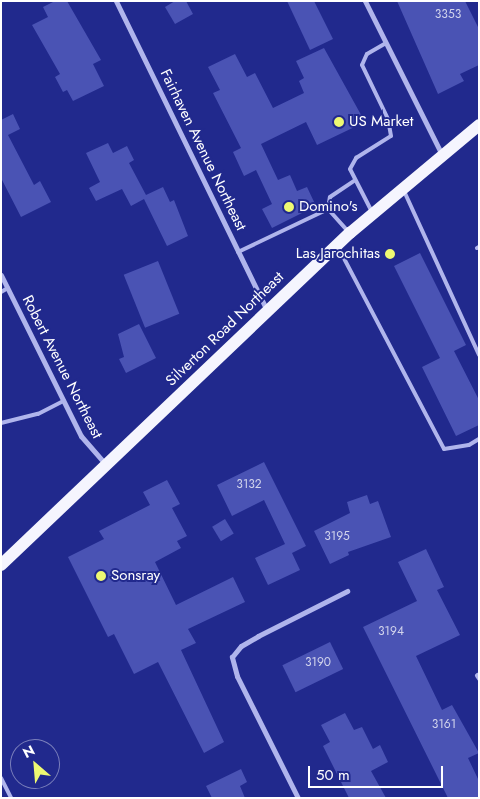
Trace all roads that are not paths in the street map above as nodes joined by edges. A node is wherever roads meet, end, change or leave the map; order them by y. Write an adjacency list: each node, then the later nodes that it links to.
1 (116, 1): 12 (street, Fairhaven Avenue Northeast)
2 (365, 1): 3 (street)
3 (386, 43): 5 (street); 6 (lane)
4 (479, 125): 5 (main road, Silverton Road Northeast)
5 (442, 156): 7 (main road, Silverton Road Northeast)
6 (354, 181): 8 (lane); 9 (lane)
7 (403, 188): 9 (main road, Silverton Road Northeast); 17 (lane)
8 (328, 209): 10 (lane); 12 (lane)
9 (373, 214): 10 (main road, Silverton Road Northeast)
10 (350, 233): 11 (main road, Silverton Road Northeast)
11 (337, 245): 16 (main road, Silverton Road Northeast); 20 (lane)
12 (238, 252): 16 (street, Fairhaven Avenue Northeast)
13 (1, 276): 14 (street, Robert Avenue Northeast)
14 (8, 288): 15 (lane); 18 (street, Robert Avenue Northeast)
15 (1, 292)
16 (267, 311): 21 (main road, Silverton Road Northeast)
17 (479, 355)
18 (64, 401): 19 (lane); 21 (street, Robert Avenue Northeast)
19 (1, 423)
20 (479, 439)
21 (106, 466): 22 (main road, Silverton Road Northeast)
22 (1, 565)
23 (348, 591): 26 (street)
24 (1, 778): 25 (lane)
25 (11, 798)
26 (298, 798)

